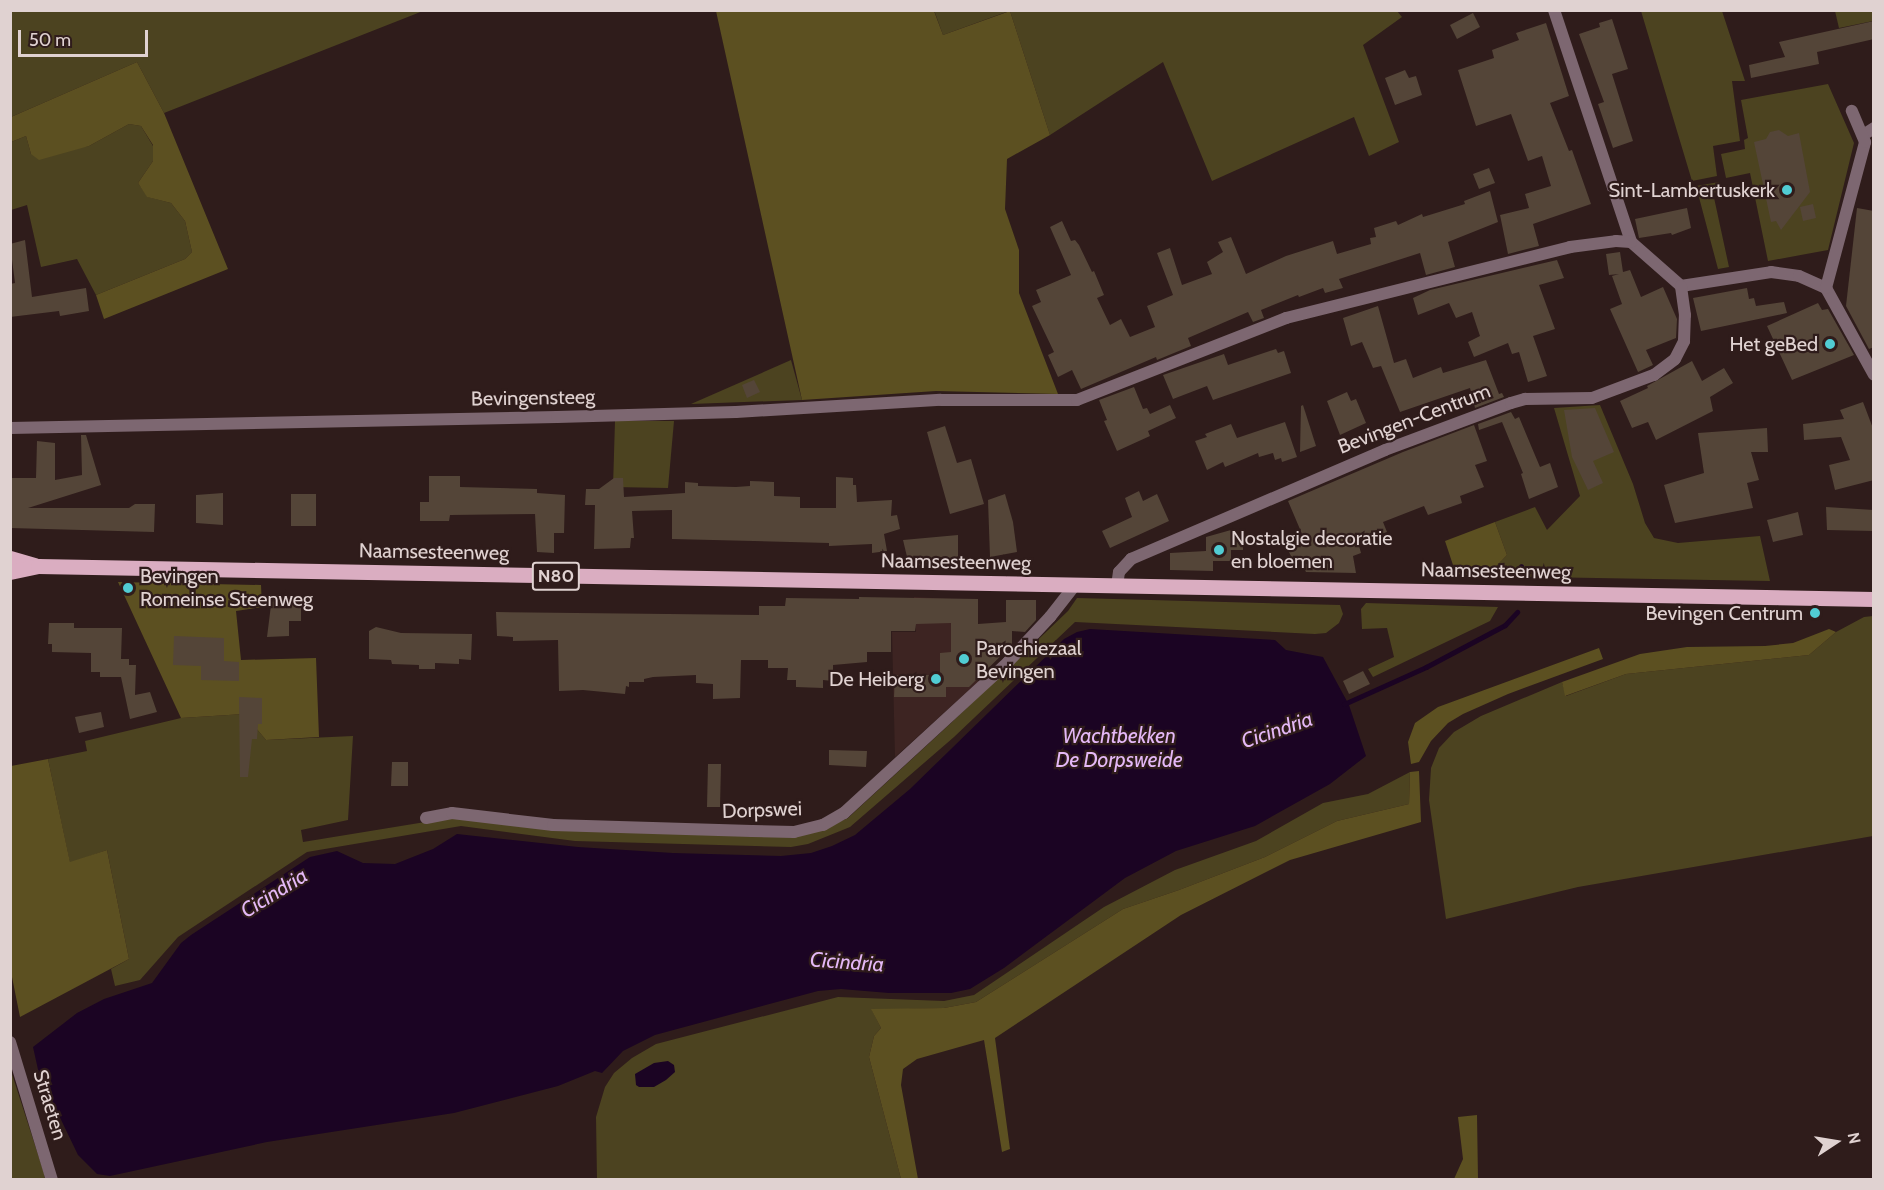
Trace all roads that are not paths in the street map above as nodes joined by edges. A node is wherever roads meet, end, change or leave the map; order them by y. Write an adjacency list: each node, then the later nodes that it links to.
1 (1554, 10): 4 (street)
2 (1852, 111): 3 (street)
3 (1868, 131): 6 (street)
4 (1631, 242): 5 (street); 8 (street, Bevingensteeg)
5 (1681, 286): 6 (street); 13 (street, Bevingen-Centrum)
6 (1826, 288): 7 (street)
7 (1874, 375)
8 (10, 428)
9 (10, 558): 10 (main road, Naamsesteenweg / N80)
10 (38, 566): 11 (main road, Naamsesteenweg / N80); 12 (main road, Naamsesteenweg / N80)
11 (10, 572)
12 (1075, 585): 13 (main road, Naamsesteenweg / N80); 15 (street, Dorpswei)
13 (1117, 586): 14 (main road, Naamsesteenweg / N80)
14 (1874, 599)
15 (426, 818)
16 (10, 1042): 17 (street, Straeten)
17 (52, 1179)

